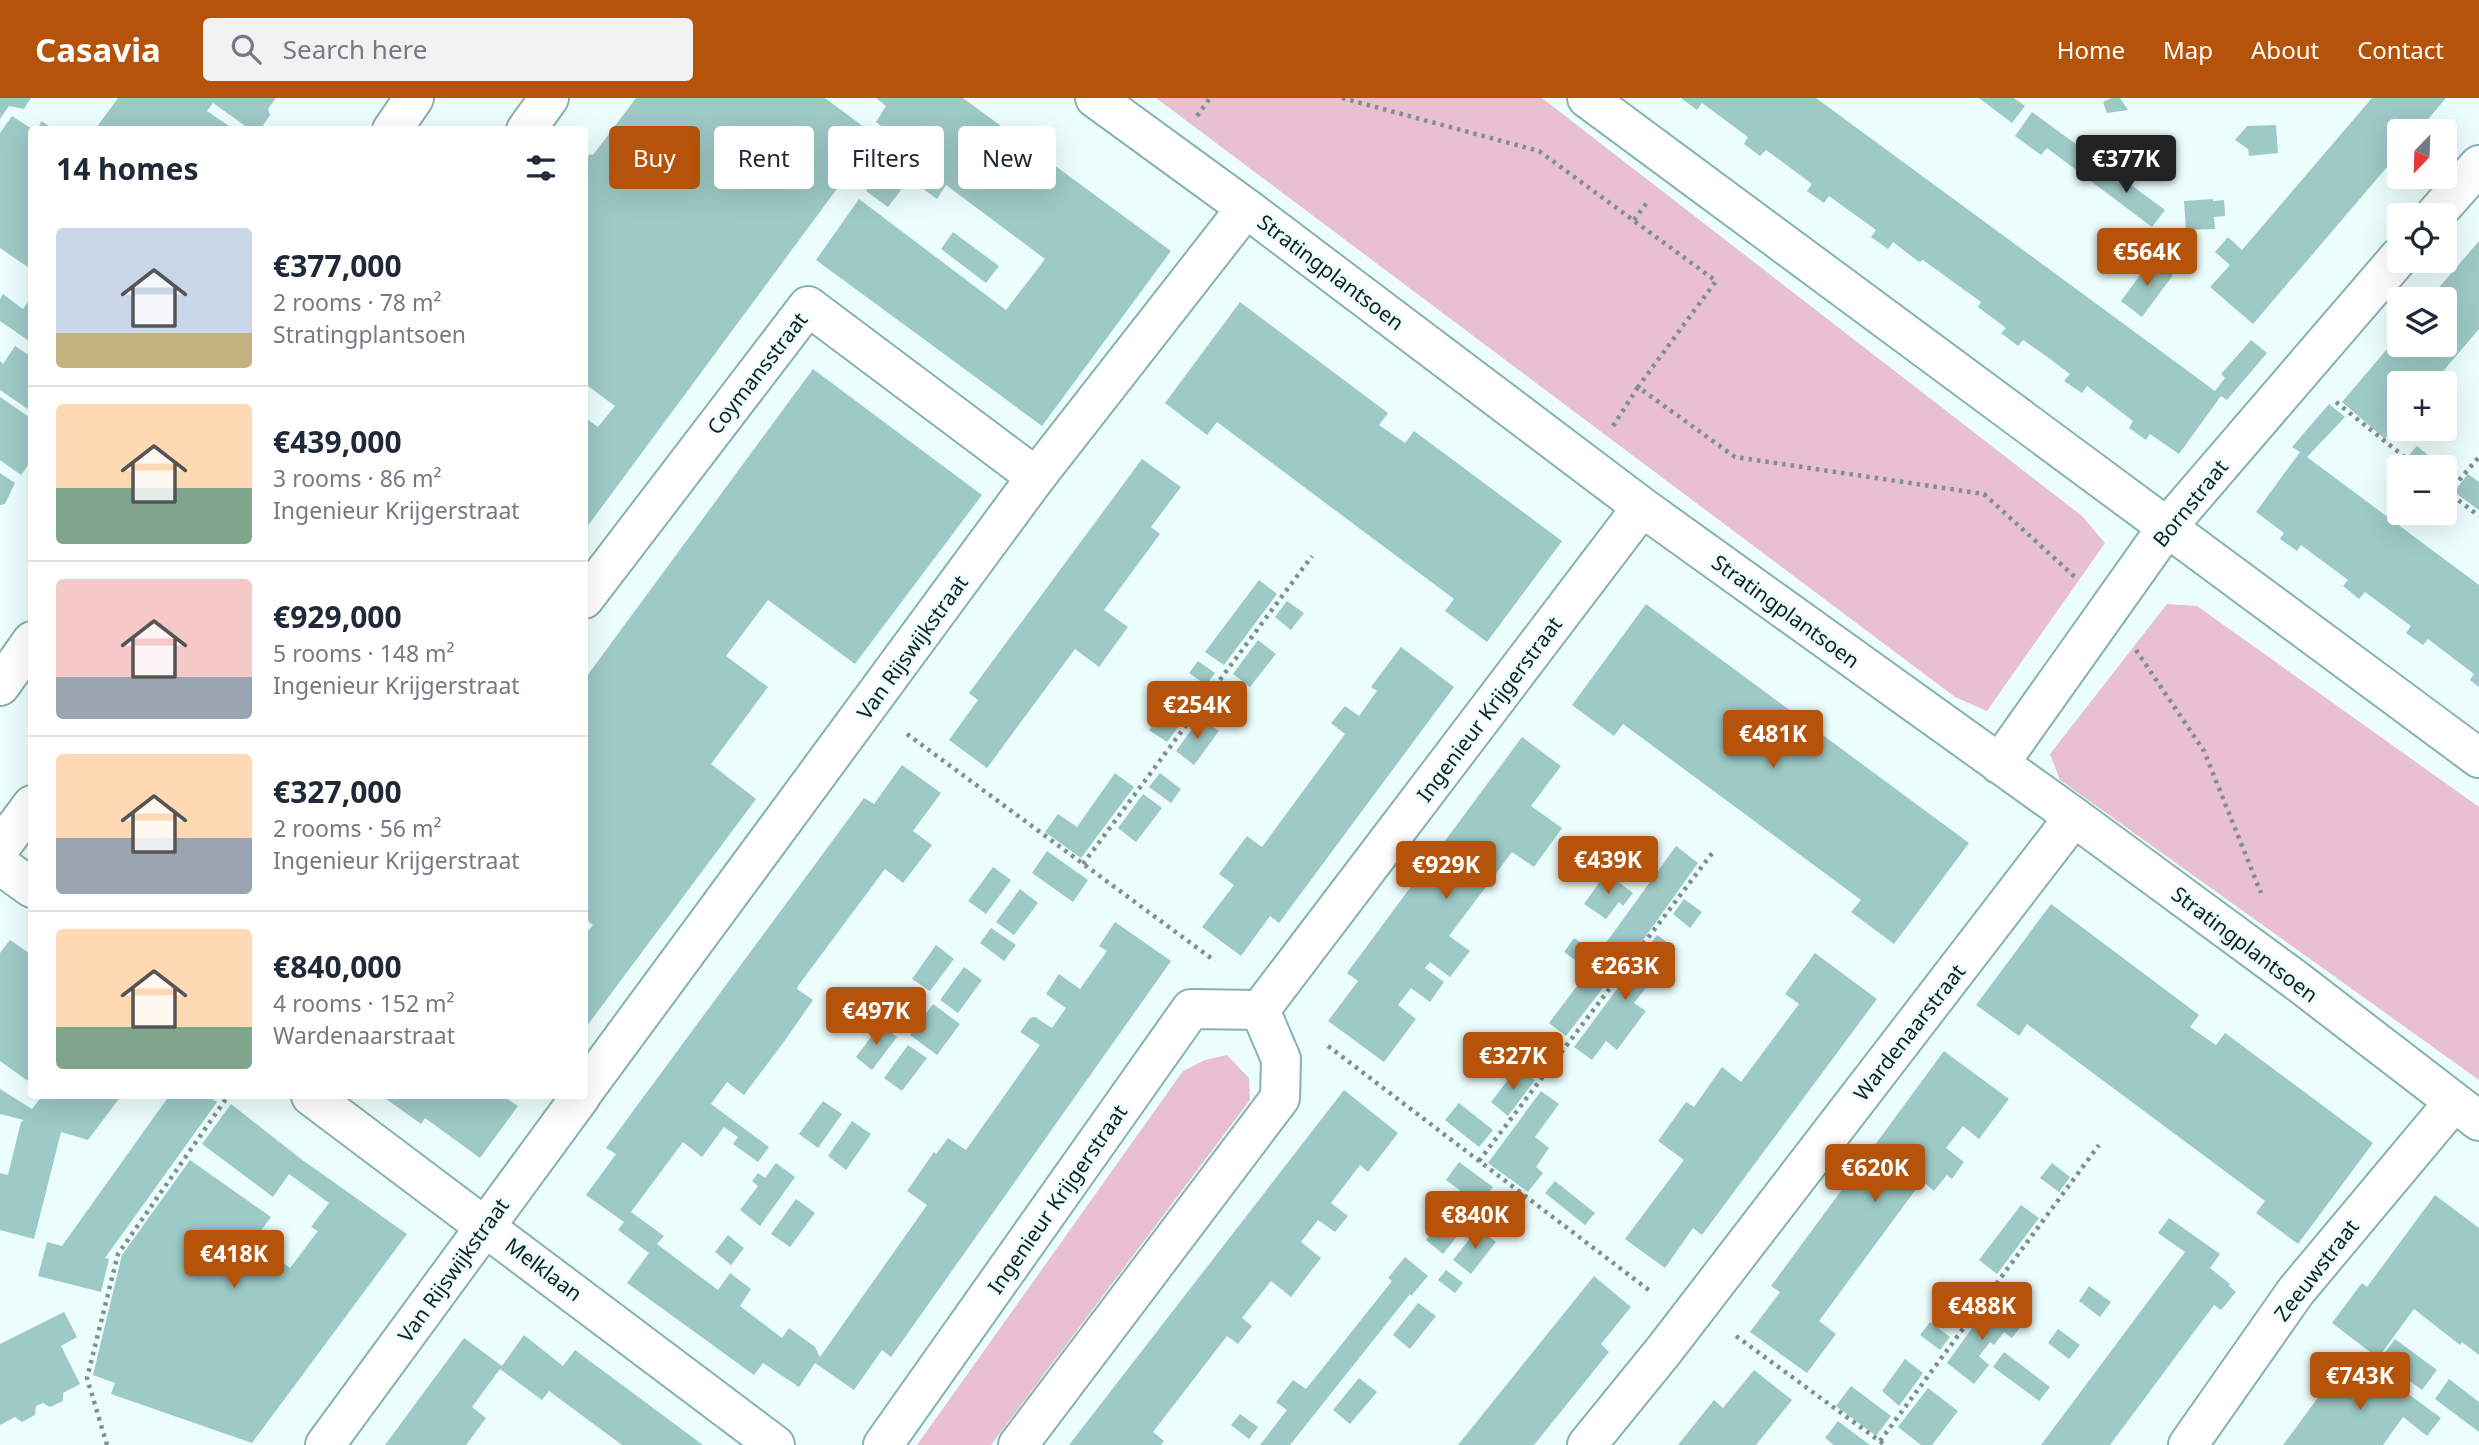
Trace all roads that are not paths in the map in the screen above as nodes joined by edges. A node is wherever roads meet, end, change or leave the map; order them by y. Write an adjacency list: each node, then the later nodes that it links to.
1 (414, 98): 5 (street)
2 (549, 98): 6 (street)
3 (1095, 98): 9 (street, Stratingplantsoen)
4 (1587, 98): 13 (street)
5 (395, 126)
6 (529, 126)
7 (2479, 164): 8 (street)
8 (2445, 203)
9 (1246, 208): 11 (street, Van Rijswijkstraat); 12 (street, Stratingplantsoen)
10 (2387, 271): 13 (street, Bornstraat)
11 (1037, 477): 14 (street, Coymansstraat); 25 (street, Van Rijswijkstraat)
12 (1642, 507): 18 (street, Stratingplantsoen); 24 (street, Ingenieur Krijgerstraat)
13 (2168, 527): 17 (street); 18 (street, Bornstraat)
14 (588, 594)
15 (28, 647): 16 (street)
16 (0, 686)
17 (2479, 758)
18 (1999, 764): 20 (street, Stratingplantsoen)
19 (28, 810): 21 (street)
20 (2074, 817): 28 (street, Stratingplantsoen); 34 (street, Wardenaarstraat)
21 (0, 848)
22 (0, 865): 23 (street)
23 (28, 885)
24 (1260, 1010): 32 (street, Ingenieur Krijgerstraat); 33 (street)
25 (588, 1086)
26 (315, 1099): 29 (street, Melklaan)
27 (579, 1099): 29 (street, Van Rijswijkstraat)
28 (2466, 1112): 35 (street, Zeeuwstraat)
29 (485, 1225): 30 (street, Van Rijswijkstraat); 31 (street, Melklaan)
30 (325, 1445)
31 (775, 1445)
32 (883, 1445)
33 (1018, 1445)
34 (1587, 1445)
35 (2188, 1445)

